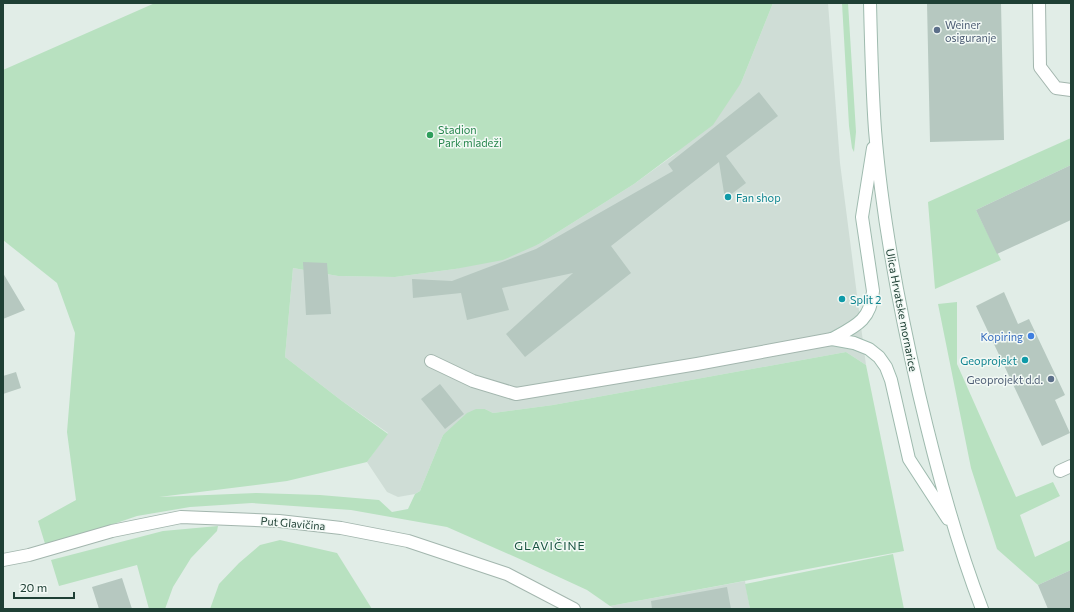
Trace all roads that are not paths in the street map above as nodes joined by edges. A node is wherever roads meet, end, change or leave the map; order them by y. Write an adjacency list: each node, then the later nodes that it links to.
1 (870, 3): 4 (street, Ulica Hrvatske mornarice)
2 (1039, 3): 3 (street)
3 (1071, 90)
4 (875, 131): 5 (street); 9 (street, Ulica Hrvatske mornarice)
5 (832, 339): 6 (street); 9 (street)
6 (431, 360)
7 (1071, 466): 8 (street)
8 (1060, 471)
9 (954, 529): 12 (street, Ulica Hrvatske mornarice)
10 (3, 560): 11 (street, Put Glavičina)
11 (574, 609)
12 (982, 609)

